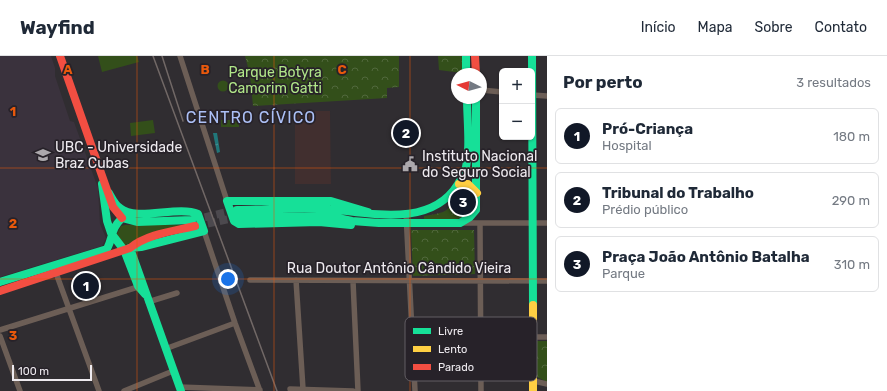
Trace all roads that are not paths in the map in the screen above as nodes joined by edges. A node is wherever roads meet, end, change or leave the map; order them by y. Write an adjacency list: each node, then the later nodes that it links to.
1 (60, 56): 16 (main road)
2 (180, 56): 20 (street)
3 (466, 56): 6 (main road)
4 (475, 56): 7 (main road)
5 (532, 56): 8 (main road)
6 (466, 68)
7 (476, 68)
8 (532, 68)
9 (487, 91): 10 (street)
10 (499, 92)
11 (535, 95): 12 (street)
12 (547, 96)
13 (467, 104): 17 (main road)
14 (476, 104): 19 (main road)
15 (532, 104): 27 (main road)
16 (100, 171): 18 (main road); 31 (main road)
17 (459, 184): 19 (main road); 21 (main road)
18 (109, 193): 23 (main road); 30 (main road)
19 (477, 193): 25 (main road)
20 (227, 201): 22 (main road); 24 (main road)
21 (406, 213): 22 (main road); 29 (street)
22 (372, 214): 24 (main road)
23 (122, 218): 31 (main road); 32 (main road)
24 (379, 223): 29 (main road)
25 (460, 223): 26 (street); 29 (main road)
26 (480, 223): 27 (street); 37 (street)
27 (533, 223): 28 (street); 38 (main road)
28 (547, 223)
29 (407, 224): 36 (street)
30 (204, 231): 32 (main road); 50 (street)
31 (111, 233): 32 (main road); 41 (main road)
32 (127, 249): 33 (main road); 42 (main road)
33 (56, 273): 43 (main road); 46 (street)
34 (250, 280): 35 (street, Rua Doutor Antônio Cândido Vieira)
35 (296, 280): 40 (street, Rua Doutor Antônio Cândido Vieira); 60 (street)
36 (410, 280): 37 (street, Rua Doutor Antônio Cândido Vieira); 40 (street, Rua Doutor Antônio Cândido Vieira); 47 (street)
37 (480, 280): 38 (street, Rua Doutor Antônio Cândido Vieira); 48 (street)
38 (533, 280): 39 (street, Rua Doutor Antônio Cândido Vieira); 49 (main road)
39 (547, 280)
40 (353, 281): 66 (street)
41 (0, 282)
42 (141, 285): 45 (main road); 46 (street)
43 (0, 291)
44 (177, 293): 45 (street)
45 (147, 298): 53 (main road)
46 (70, 309): 51 (street); 62 (street)
47 (411, 317)
48 (481, 317)
49 (533, 317)
50 (235, 323): 53 (street); 64 (street)
51 (0, 330)
52 (0, 336): 61 (street)
53 (165, 349): 54 (main road)
54 (173, 371): 58 (main road); 63 (street)
55 (414, 381): 67 (street)
56 (534, 382): 57 (street); 68 (main road)
57 (547, 384)
58 (180, 389): 64 (street)
59 (290, 389): 60 (street)
60 (303, 389): 65 (street)
61 (20, 391)
62 (99, 391)
63 (124, 391)
64 (260, 391)
65 (353, 391)
66 (358, 391)
67 (414, 391)
68 (533, 391)

